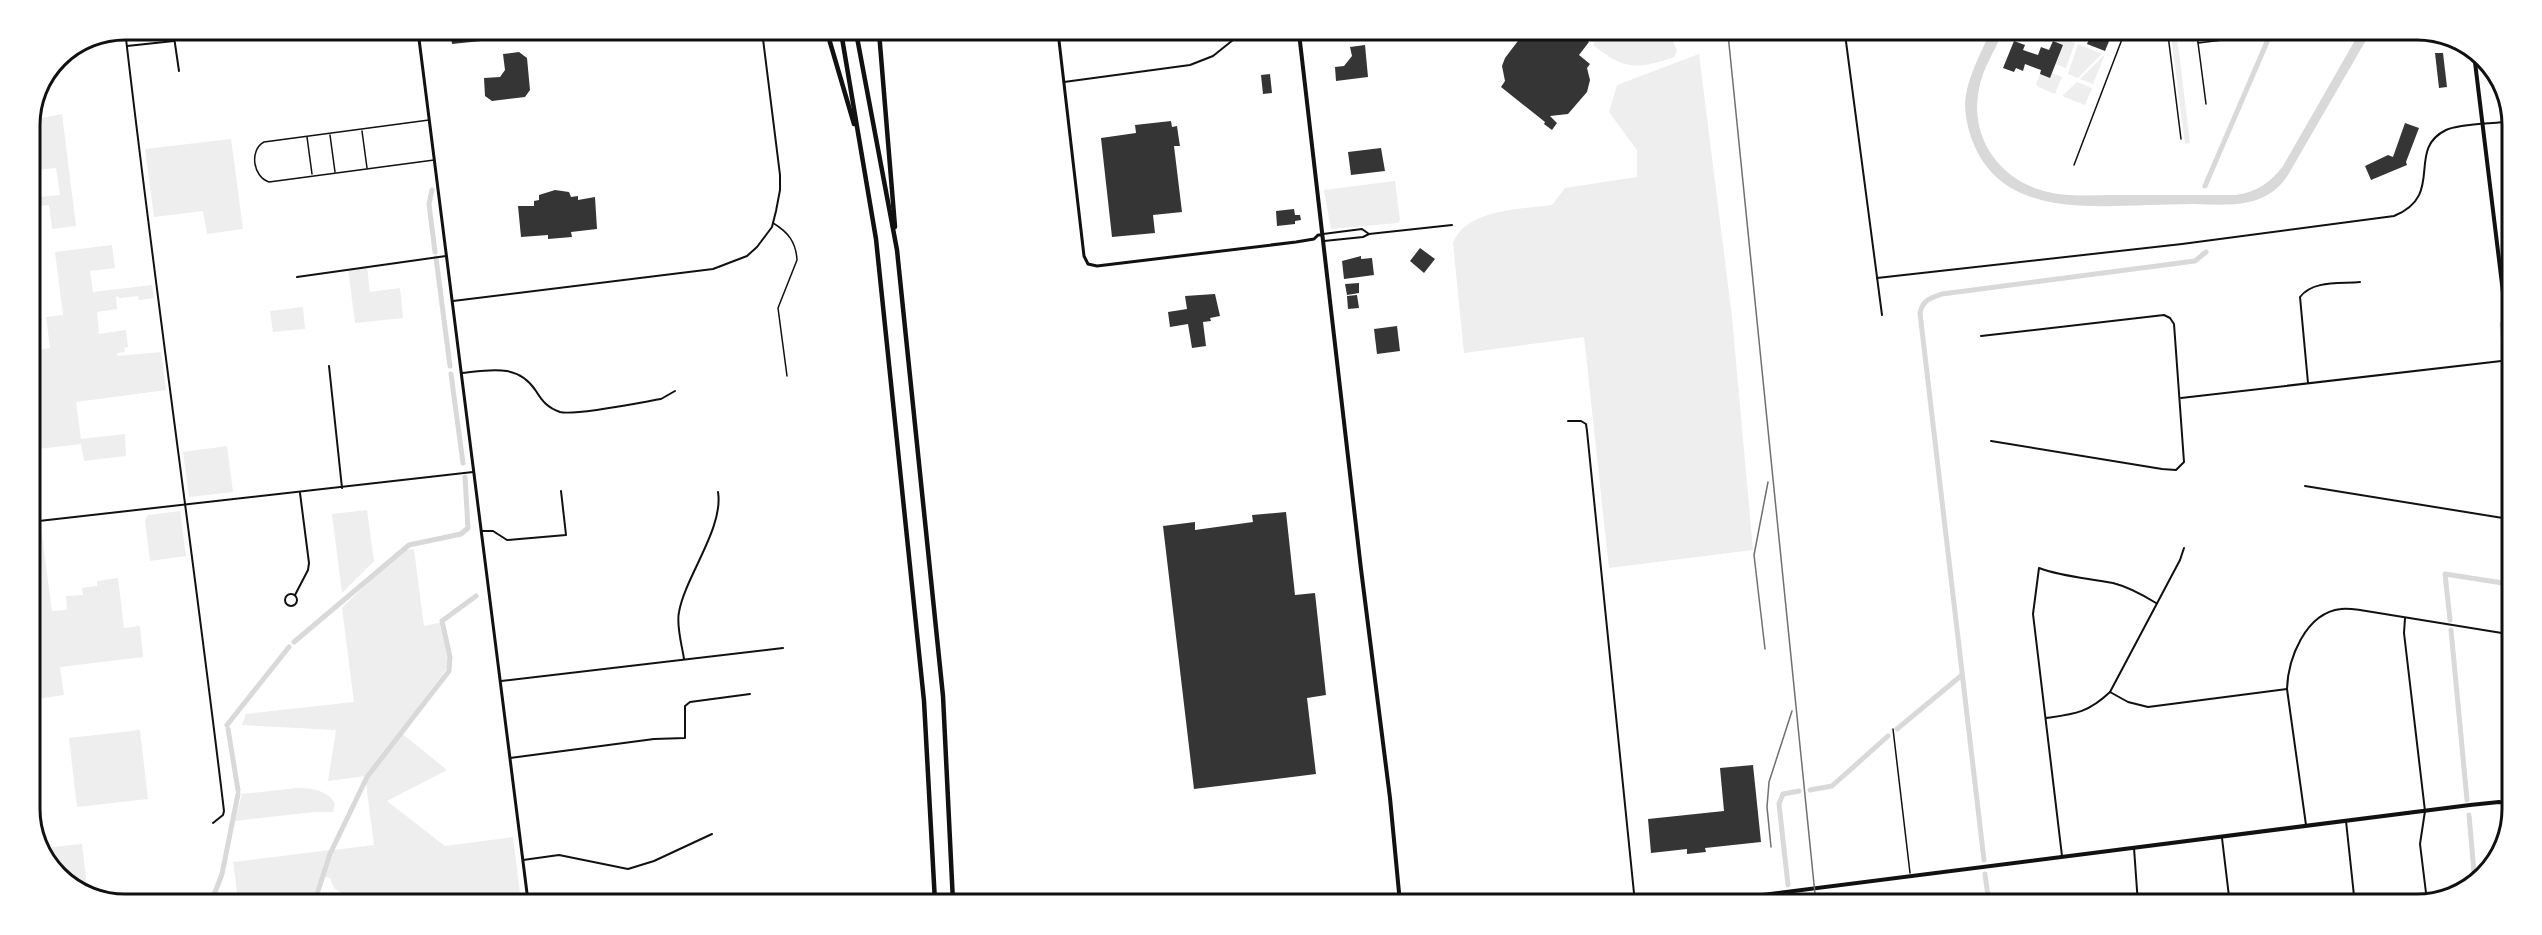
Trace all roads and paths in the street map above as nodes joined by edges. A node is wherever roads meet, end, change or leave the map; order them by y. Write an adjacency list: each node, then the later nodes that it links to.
1 (126, 40): 18 (street)
2 (419, 40): 23 (street)
3 (763, 40): 36 (street)
4 (830, 40): 30 (highway)
5 (842, 40): 30 (highway)
6 (858, 40): 42 (highway)
7 (880, 40): 42 (highway)
8 (1059, 40): 21 (street)
9 (1233, 40): 21 (street)
10 (1300, 40): 38 (main road)
11 (1846, 40): 46 (street)
12 (2122, 40): 32 (lane)
13 (2169, 40): 29 (lane)
14 (2198, 40): 17 (lane)
15 (2216, 40): 17 (lane)
16 (174, 41): 18 (street); 20 (street)
17 (2198, 43): 22 (lane)
18 (127, 46): 66 (street)
19 (2475, 65): 25 (main road)
20 (179, 71)
21 (1064, 82): 40 (street)
22 (2206, 104)
23 (430, 120): 26 (lane); 31 (street)
24 (2501, 123): 25 (street)
25 (2483, 125): 45 (main road); 46 (street)
26 (362, 130): 27 (lane); 33 (lane)
27 (330, 134): 28 (lane); 34 (lane)
28 (307, 136): 35 (lane); 35 (lane)
29 (2181, 139)
30 (860, 143): 99 (highway)
31 (435, 160): 33 (lane); 43 (street)
32 (2074, 165)
33 (367, 169): 34 (lane)
34 (335, 173): 35 (lane)
35 (312, 176)
36 (773, 223): 48 (street); 54 (lane)
37 (1452, 225): 39 (street)
38 (1322, 234): 39 (street); 40 (street); 41 (main road)
39 (1369, 234): 41 (street)
40 (1314, 239): 41 (street)
41 (1323, 241): 101 (main road)
42 (897, 250): 100 (highway)
43 (447, 256): 44 (street); 48 (street)
44 (297, 277)
45 (2501, 277)
46 (1877, 278): 49 (street)
47 (2360, 282): 55 (street)
48 (452, 301): 53 (street)
49 (1882, 315)
50 (1981, 336): 57 (street)
51 (2501, 361): 55 (street)
52 (329, 366): 62 (street)
53 (461, 373): 56 (street); 60 (street)
54 (787, 376)
55 (2308, 383): 57 (street)
56 (675, 391)
57 (2181, 398): 59 (street)
58 (1568, 422): 102 (street)
59 (1991, 441)
60 (473, 472): 62 (street); 69 (street)
61 (2306, 486): 67 (street)
62 (342, 488): 65 (street)
63 (561, 491): 69 (street)
64 (718, 492): 76 (street)
65 (300, 493): 66 (street); 71 (street)
66 (186, 506): 68 (street); 89 (street)
67 (2502, 518)
68 (41, 521)
69 (481, 531): 77 (street)
70 (2184, 548): 72 (street)
71 (296, 595): 71 (street)
72 (2156, 603): 79 (street); 81 (street)
73 (2405, 618): 74 (street); 78 (street); 87 (street)
74 (2502, 633)
75 (783, 648): 76 (street)
76 (684, 659): 77 (street)
77 (501, 681): 83 (street)
78 (2287, 689): 79 (street); 90 (street)
79 (2110, 692): 81 (street)
80 (750, 694): 83 (street)
81 (2046, 718): 94 (street)
82 (1893, 729): 96 (path)
83 (510, 758): 95 (street)
84 (2502, 801): 85 (main road)
85 (2499, 802): 86 (main road); 87 (main road)
86 (2502, 802)
87 (2425, 811): 88 (main road); 97 (street)
88 (2346, 821): 90 (main road); 106 (street)
89 (213, 823)
90 (2306, 826): 92 (main road)
91 (712, 834): 95 (street)
92 (2222, 838): 93 (main road); 105 (street)
93 (2134, 848): 94 (main road); 104 (street)
94 (2062, 857): 96 (main road)
95 (523, 860): 98 (street)
96 (1911, 877): 103 (main road)
97 (2426, 894)
98 (527, 895)
99 (935, 895)
100 (953, 895)
101 (1399, 895)
102 (1634, 895)
103 (1765, 895)
104 (2137, 895)
105 (2229, 895)
106 (2354, 895)

